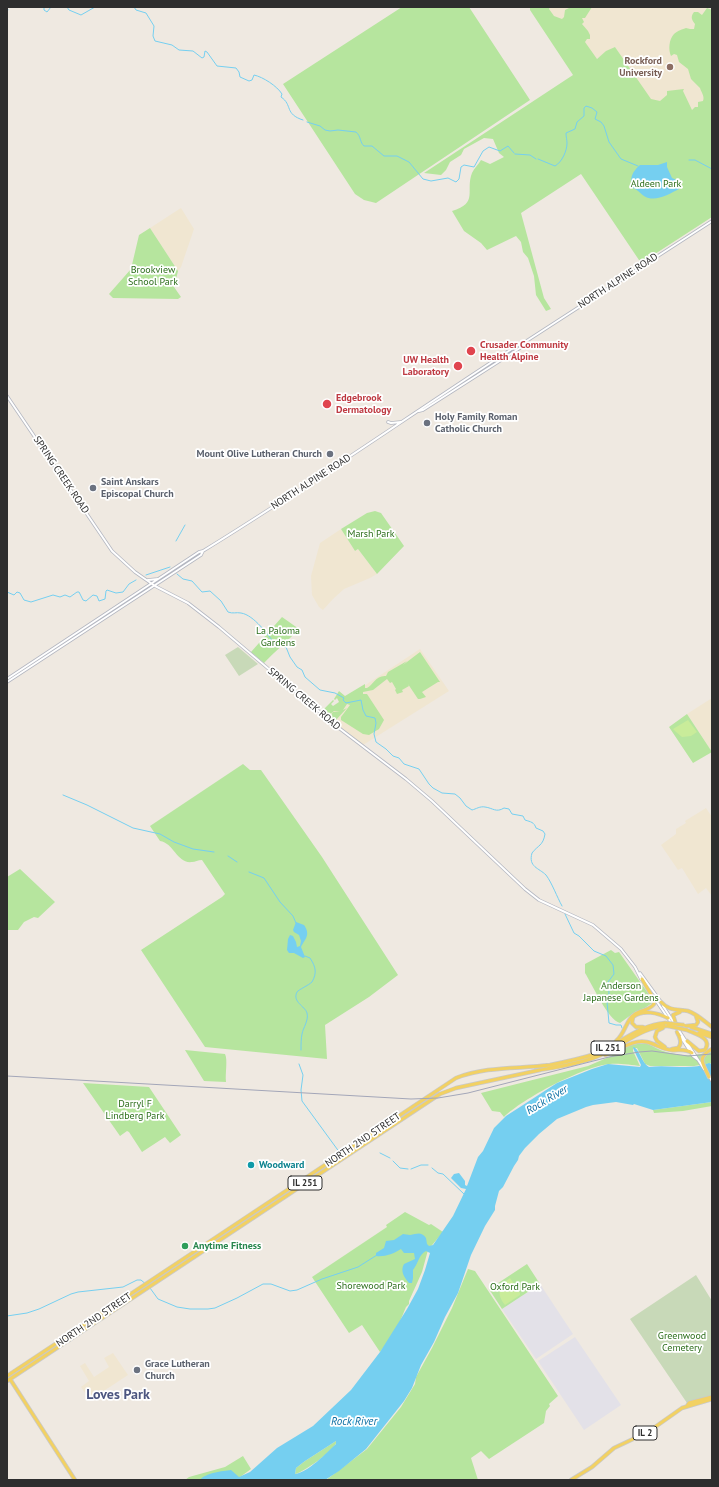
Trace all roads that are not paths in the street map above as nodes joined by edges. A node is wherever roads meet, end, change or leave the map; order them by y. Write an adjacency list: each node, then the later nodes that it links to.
1 (712, 221): 4 (main road, NORTH ALPINE ROAD)
2 (7, 396): 7 (main road, SPRING CREEK ROAD)
3 (388, 422): 4 (main road)
4 (402, 422): 5 (main road, NORTH ALPINE ROAD)
5 (203, 552): 6 (main road, NORTH ALPINE ROAD); 9 (main road, NORTH ALPINE ROAD)
6 (159, 579): 7 (main road); 8 (main road, NORTH ALPINE ROAD)
7 (147, 580): 8 (main road, SPRING CREEK ROAD)
8 (152, 584): 9 (main road, SPRING CREEK ROAD); 10 (main road, NORTH ALPINE ROAD)
9 (155, 586): 11 (main road, NORTH ALPINE ROAD); 12 (main road, SPRING CREEK ROAD)
10 (7, 679)
11 (7, 682)
12 (636, 969): 13 (main road, SPRING CREEK ROAD); 14 (main road, SPRING CREEK ROAD)
13 (642, 979): 15 (main road, SPRING CREEK ROAD); 28 (main road)
14 (661, 1002): 17 (main road, SPRING CREEK ROAD); 20 (main road)
15 (668, 1018): 16 (main road); 22 (main road, SPRING CREEK ROAD)
16 (663, 1023): 18 (main road, NORTH 2ND STREET / IL 251, bridge); 28 (main road, NORTH 2ND STREET / IL 251)
17 (676, 1025): 18 (main road); 25 (main road, SPRING CREEK ROAD)
18 (685, 1025): 23 (main road, NORTH 2ND STREET / IL 251)
19 (667, 1026): 21 (main road, NORTH 2ND STREET / IL 251, bridge); 22 (main road); 29 (main road, NORTH 2ND STREET / IL 251)
20 (712, 1027)
21 (687, 1030): 24 (main road, NORTH 2ND STREET / IL 251); 25 (main road)
22 (677, 1032): 27 (main road, SPRING CREEK ROAD)
23 (712, 1034)
24 (712, 1037)
25 (687, 1041): 30 (main road, SPRING CREEK ROAD)
26 (712, 1049): 31 (main road)
27 (692, 1053): 29 (main road); 30 (main road, SPRING CREEK ROAD)
28 (583, 1057): 33 (main road, NORTH 2ND STREET / IL 251)
29 (595, 1057): 33 (main road, NORTH 2ND STREET / IL 251)
30 (697, 1059): 31 (main road, SPRING CREEK ROAD)
31 (709, 1077): 32 (main road, SPRING CREEK ROAD)
32 (712, 1081)
33 (148, 1286): 34 (main road, NORTH 2ND STREET / IL 251)
34 (8, 1378): 36 (main road)
35 (712, 1398): 37 (main road, IL 2)
36 (75, 1480)
37 (571, 1480)

